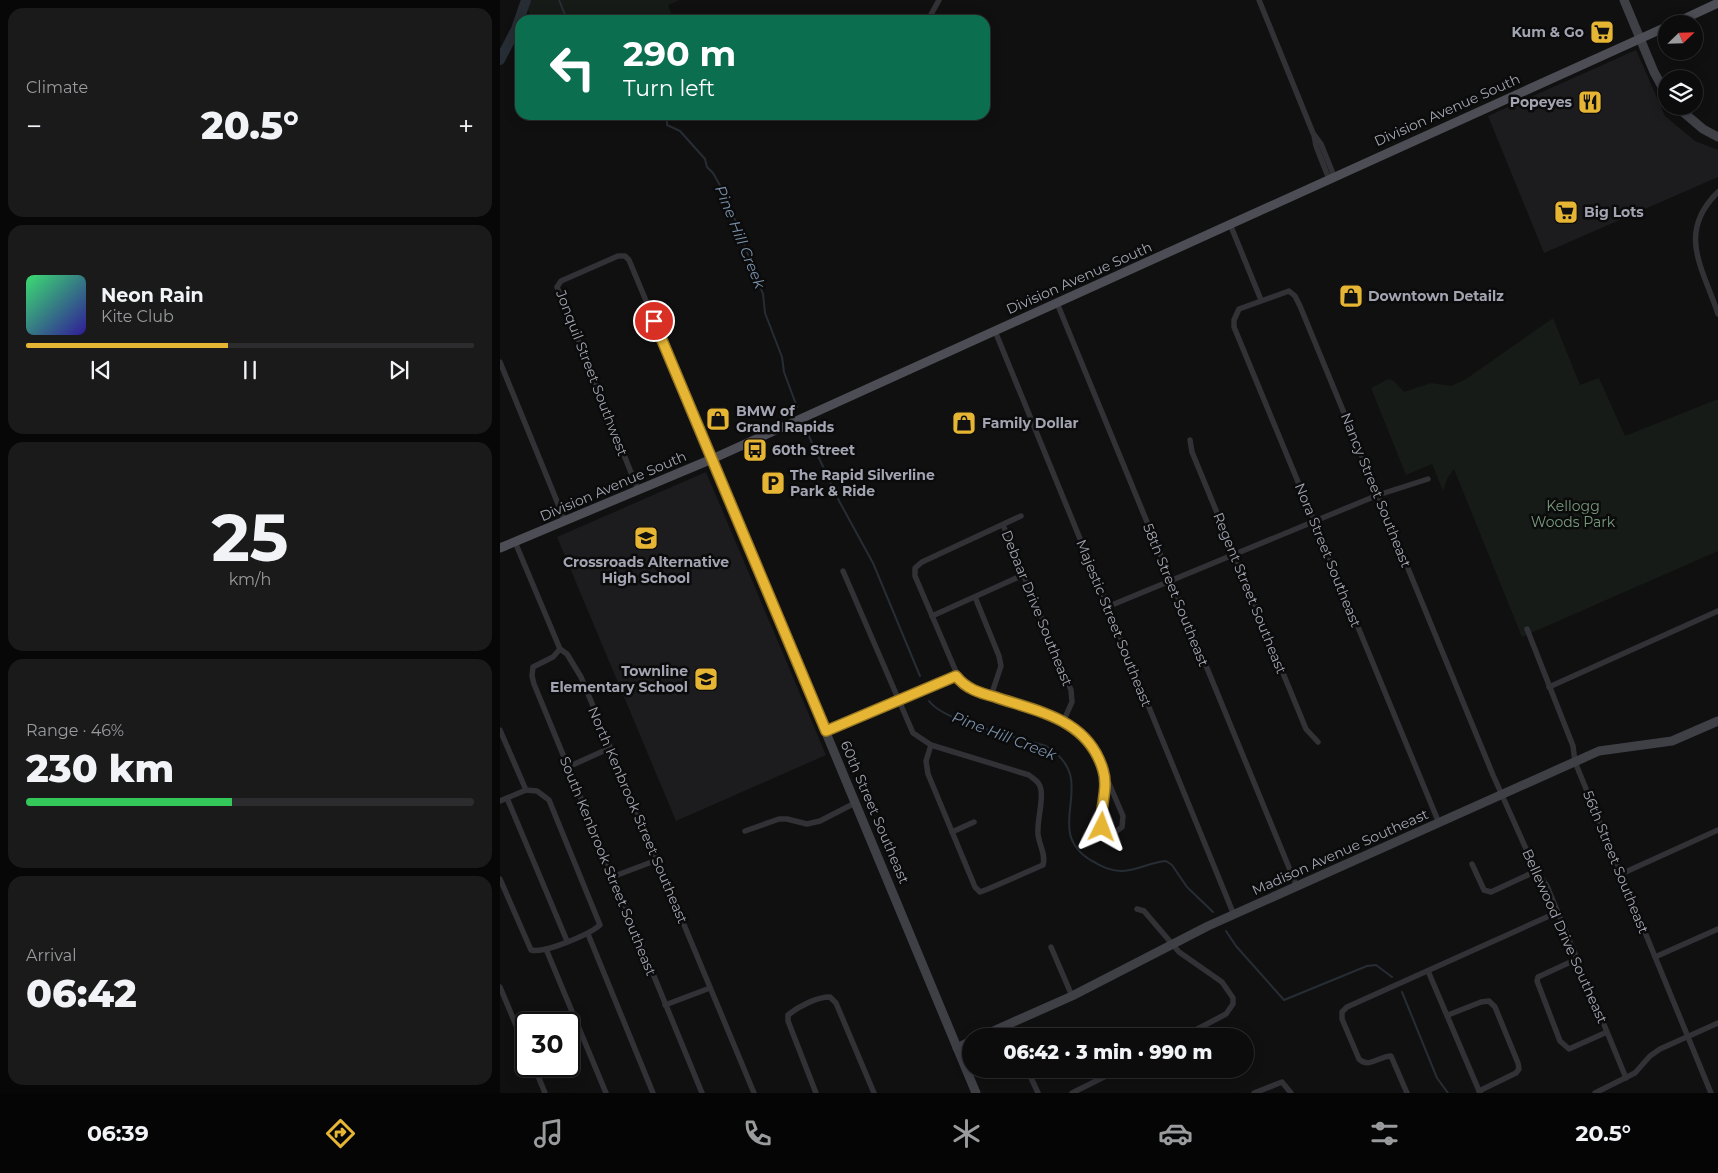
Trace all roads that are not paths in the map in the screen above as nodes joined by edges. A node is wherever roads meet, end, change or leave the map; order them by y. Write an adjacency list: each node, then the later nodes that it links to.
1 (939, 0): 5 (street)
2 (1259, 0): 12 (street)
3 (1624, 0): 8 (main road)
4 (1718, 3): 6 (main road)
5 (931, 15)
6 (1692, 15)
7 (1658, 30): 8 (main road, Division Avenue South)
8 (1640, 38): 9 (main road); 12 (main road, Division Avenue South)
9 (1658, 79)
10 (1687, 115): 11 (main road)
11 (1718, 136)
12 (1331, 178): 14 (main road, Division Avenue South)
13 (1718, 192): 17 (street)
14 (1230, 224): 15 (street); 16 (main road, Division Avenue South)
15 (1261, 300): 24 (street, Nancy Street Southeast); 27 (street, Nora Street Southeast)
16 (1057, 303): 18 (main road, Division Avenue South); 34 (street, 58th Street Southeast)
17 (1718, 314)
18 (995, 331): 21 (main road, Division Avenue South); 36 (street, Majestic Street Southeast)
19 (500, 362): 26 (street)
20 (1190, 440): 31 (street, Regent Street Southeast)
21 (712, 459): 23 (main road, Division Avenue South); 23 (street, Jonquil Street Southwest); 48 (main road, 60th Street Southeast)
22 (1428, 479): 24 (street)
23 (638, 490): 26 (main road, Division Avenue South)
24 (1378, 495): 27 (street); 56 (street, Nancy Street Southeast)
25 (1021, 516): 28 (street)
26 (565, 521): 29 (main road, Division Avenue South)
27 (1314, 522): 31 (street); 61 (street, Nora Street Southeast)
28 (1003, 525): 33 (street, Debaar Drive Southeast); 38 (street)
29 (515, 542): 30 (main road, Division Avenue South); 40 (street, North Kenbrook Street Southeast)
30 (500, 548)
31 (1234, 555): 34 (street); 49 (street, Regent Street Southeast)
32 (843, 571): 44 (street)
33 (1023, 575): 35 (street); 45 (street, Debaar Drive Southeast)
34 (1170, 581): 36 (street); 71 (street, 58th Street Southeast)
35 (975, 597): 38 (street); 43 (street)
36 (1107, 607): 74 (street, Majestic Street Southeast)
37 (1718, 611): 42 (street)
38 (932, 616): 41 (street)
39 (1526, 629): 42 (street, 56th Street Southeast)
40 (560, 649): 51 (street, North Kenbrook Street Southeast); 53 (street, South Kenbrook Street Southeast)
41 (956, 676): 43 (street); 44 (street)
42 (1549, 687): 52 (street, 56th Street Southeast)
43 (991, 696): 45 (street)
44 (897, 701): 48 (street); 50 (street)
45 (1064, 720): 54 (street)
46 (1718, 721): 52 (main road, Madison Avenue Southeast)
47 (500, 730): 55 (street)
48 (826, 731): 59 (main road, 60th Street Southeast)
49 (1318, 742)
50 (930, 745): 64 (street); 64 (street)
51 (610, 748): 53 (street); 65 (street, North Kenbrook Street Southeast)
52 (1574, 762): 56 (main road, Madison Avenue Southeast); 68 (street, 56th Street Southeast)
53 (568, 767): 69 (street, South Kenbrook Street Southeast)
54 (1104, 771): 54 (street)
55 (526, 790): 57 (street); 76 (street)
56 (1502, 794): 61 (main road, Madison Avenue Southeast); 67 (street, Bellewood Drive Southeast)
57 (507, 798): 58 (street); 77 (street)
58 (500, 801)
59 (856, 803): 63 (street); 98 (main road, 60th Street Southeast)
60 (974, 822): 64 (street)
61 (1439, 823): 71 (main road, Madison Avenue Southeast)
62 (1718, 830): 68 (street)
63 (745, 831)
64 (952, 832)
65 (657, 860): 69 (street); 85 (street, North Kenbrook Street Southeast)
66 (1472, 864): 67 (street)
67 (1536, 871): 73 (street, Bellewood Drive Southeast)
68 (1621, 874): 81 (street, 56th Street Southeast)
69 (612, 877): 87 (street, South Kenbrook Street Southeast)
70 (500, 879): 80 (street)
71 (1296, 887): 74 (main road, Madison Avenue Southeast)
72 (1138, 909): 78 (street)
73 (1558, 912): 82 (street, Bellewood Drive Southeast); 83 (street)
74 (1234, 915): 78 (main road, Madison Avenue Southeast)
75 (1718, 929): 81 (street)
76 (588, 934): 77 (street); 106 (street)
77 (567, 941): 80 (street)
78 (1172, 945): 86 (main road, Madison Avenue Southeast); 94 (street)
79 (1051, 948): 86 (street)
80 (546, 949): 105 (street)
81 (1655, 957): 96 (street, 56th Street Southeast)
82 (1577, 958): 95 (street, Bellewood Drive Southeast); 95 (street)
83 (1428, 971): 88 (street); 116 (street)
84 (500, 987): 89 (street)
85 (710, 988): 87 (street); 108 (street, North Kenbrook Street Southeast)
86 (1072, 996): 91 (main road, Madison Avenue Southeast)
87 (666, 1005): 107 (street, South Kenbrook Street Southeast)
88 (1448, 1015): 103 (street); 103 (street)
89 (515, 1023)
90 (1718, 1023): 96 (street)
91 (1008, 1024): 92 (main road, Madison Avenue Southeast); 93 (street)
92 (999, 1028)
93 (1010, 1028)
94 (1200, 1028)
95 (1607, 1032): 102 (street, Bellewood Drive Southeast)
96 (1687, 1037): 102 (street); 118 (street, 56th Street Southeast)
97 (962, 1046): 98 (main road)
98 (957, 1048): 111 (main road, 60th Street Southeast)
99 (538, 1077): 104 (street)
100 (1031, 1078): 112 (street)
101 (1102, 1078): 113 (street)
102 (1626, 1078): 117 (street)
103 (1479, 1092)
104 (545, 1093)
105 (606, 1093)
106 (653, 1093)
107 (702, 1093)
108 (754, 1093)
109 (816, 1093): 110 (street)
110 (874, 1093)
111 (976, 1093)
112 (1038, 1093)
113 (1072, 1093)
114 (1254, 1093): 115 (street)
115 (1291, 1093)
116 (1407, 1093)
117 (1595, 1093)
118 (1711, 1093)

